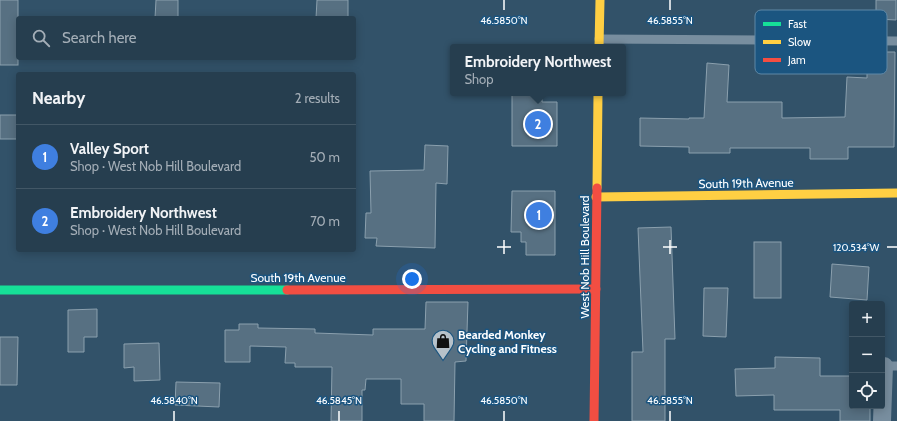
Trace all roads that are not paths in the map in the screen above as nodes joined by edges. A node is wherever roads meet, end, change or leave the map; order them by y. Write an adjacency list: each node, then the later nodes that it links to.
1 (600, 0): 5 (street)
2 (887, 41): 3 (lane)
3 (897, 41)
4 (755, 42): 5 (lane)
5 (599, 43)
6 (598, 96): 8 (street, West Nob Hill Boulevard)
7 (897, 193): 8 (street, South 19th Avenue)
8 (596, 197): 9 (street, West Nob Hill Boulevard)
9 (596, 289): 10 (street, South 19th Avenue); 12 (street, West Nob Hill Boulevard)
10 (0, 290)
11 (890, 366): 13 (street)
12 (594, 421)
13 (882, 421)

